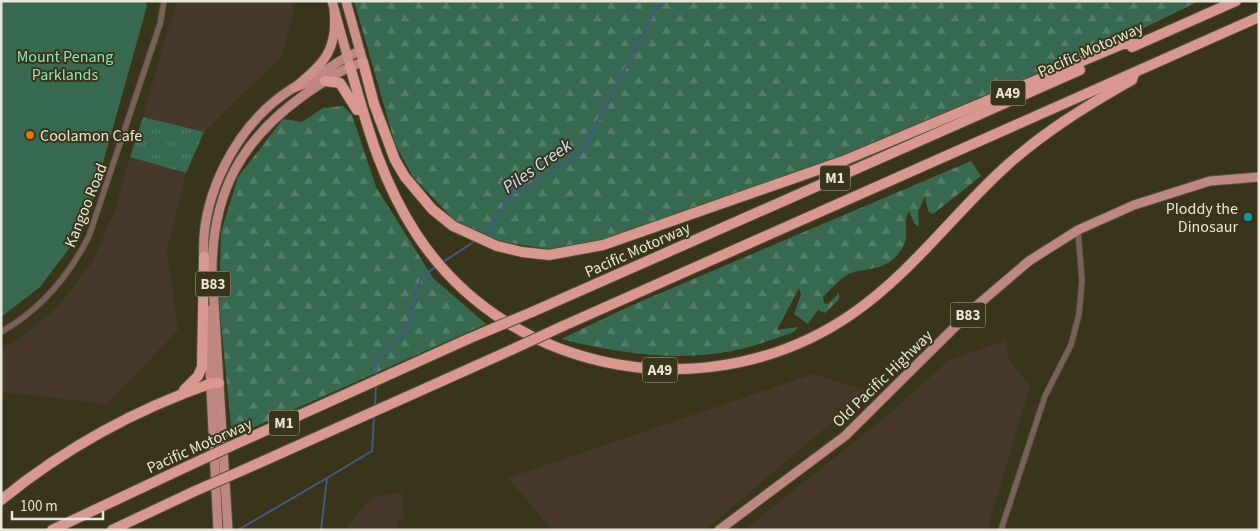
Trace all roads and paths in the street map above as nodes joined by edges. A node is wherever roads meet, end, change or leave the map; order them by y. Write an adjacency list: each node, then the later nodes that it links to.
1 (164, 1): 16 (street, Kangoo Road)
2 (346, 1): 7 (highway, A49)
3 (1236, 1): 6 (highway, Pacific Motorway / M1)
4 (333, 6): 8 (highway, A49); 11 (highway)
5 (1259, 17): 9 (highway, M1)
6 (1138, 44): 7 (highway, A49); 20 (highway, Pacific Motorway / M1, bridge)
7 (362, 57): 8 (main road, B83)
8 (348, 61): 10 (main road, B83); 11 (main road, B83); 12 (highway, A49)
9 (1134, 74): 12 (highway, A49); 21 (highway, M1, bridge)
10 (325, 81): 12 (highway); 17 (main road, B83)
11 (294, 88): 15 (main road, B83)
12 (367, 128)
13 (1259, 177): 14 (main road, Old Pacific Highway / B83)
14 (1078, 230): 24 (main road, Old Pacific Highway / B83); 25 (street)
15 (204, 257): 17 (main road, B83); 18 (highway)
16 (1, 332)
17 (215, 383): 18 (highway); 22 (main road, B83); 23 (main road, B83)
18 (170, 398): 19 (highway)
19 (1, 500)
20 (52, 530)
21 (112, 530)
22 (218, 530)
23 (228, 530)
24 (719, 530)
25 (1001, 530)

